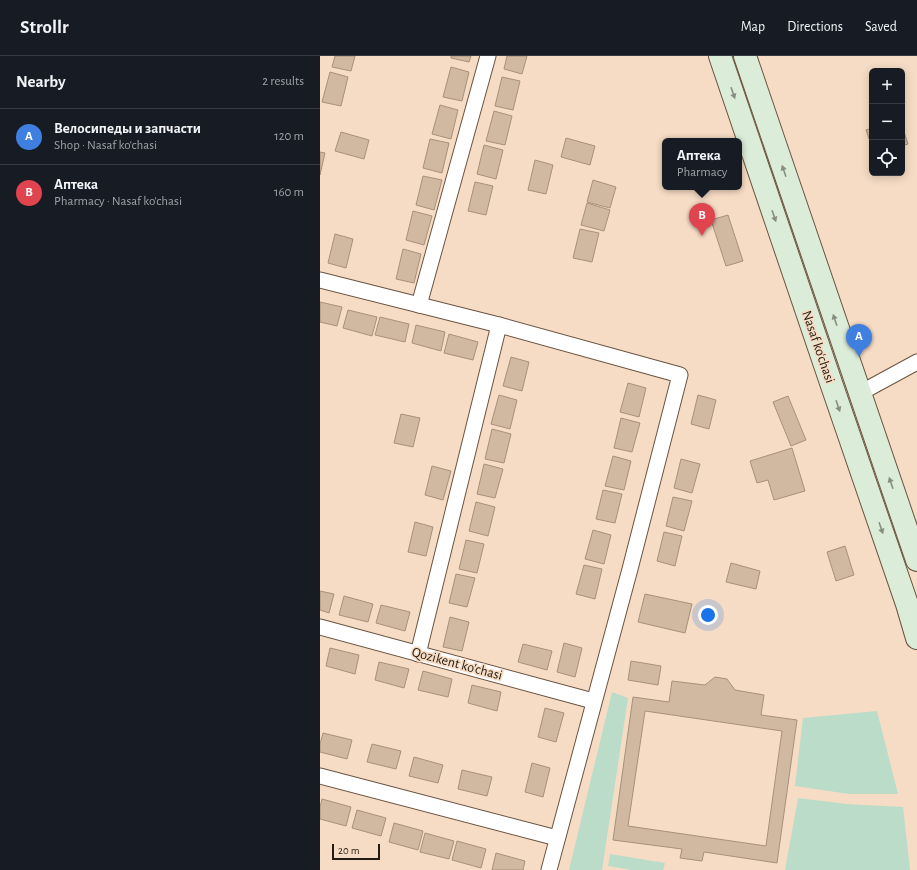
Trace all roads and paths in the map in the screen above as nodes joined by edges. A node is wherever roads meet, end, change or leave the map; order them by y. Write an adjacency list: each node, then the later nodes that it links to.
1 (488, 56): 5 (street)
2 (720, 56): 11 (main road, Nasaf ko‘chasi, one-way to 11)
3 (745, 56): 8 (main road, Nasaf ko‘chasi, one-way to 3)
4 (320, 280): 5 (street)
5 (419, 304): 6 (street)
6 (499, 326): 12 (street); 13 (street)
7 (917, 362): 8 (street)
8 (860, 393): 9 (main road, Nasaf ko‘chasi, one-way to 8)
9 (917, 560)
10 (320, 627): 12 (street, Qozikent ko'chasi)
11 (917, 638)
12 (418, 654): 13 (street, Qozikent ko'chasi)
13 (593, 701): 15 (street)
14 (320, 776): 15 (street)
15 (557, 838): 16 (street)
16 (548, 870)

